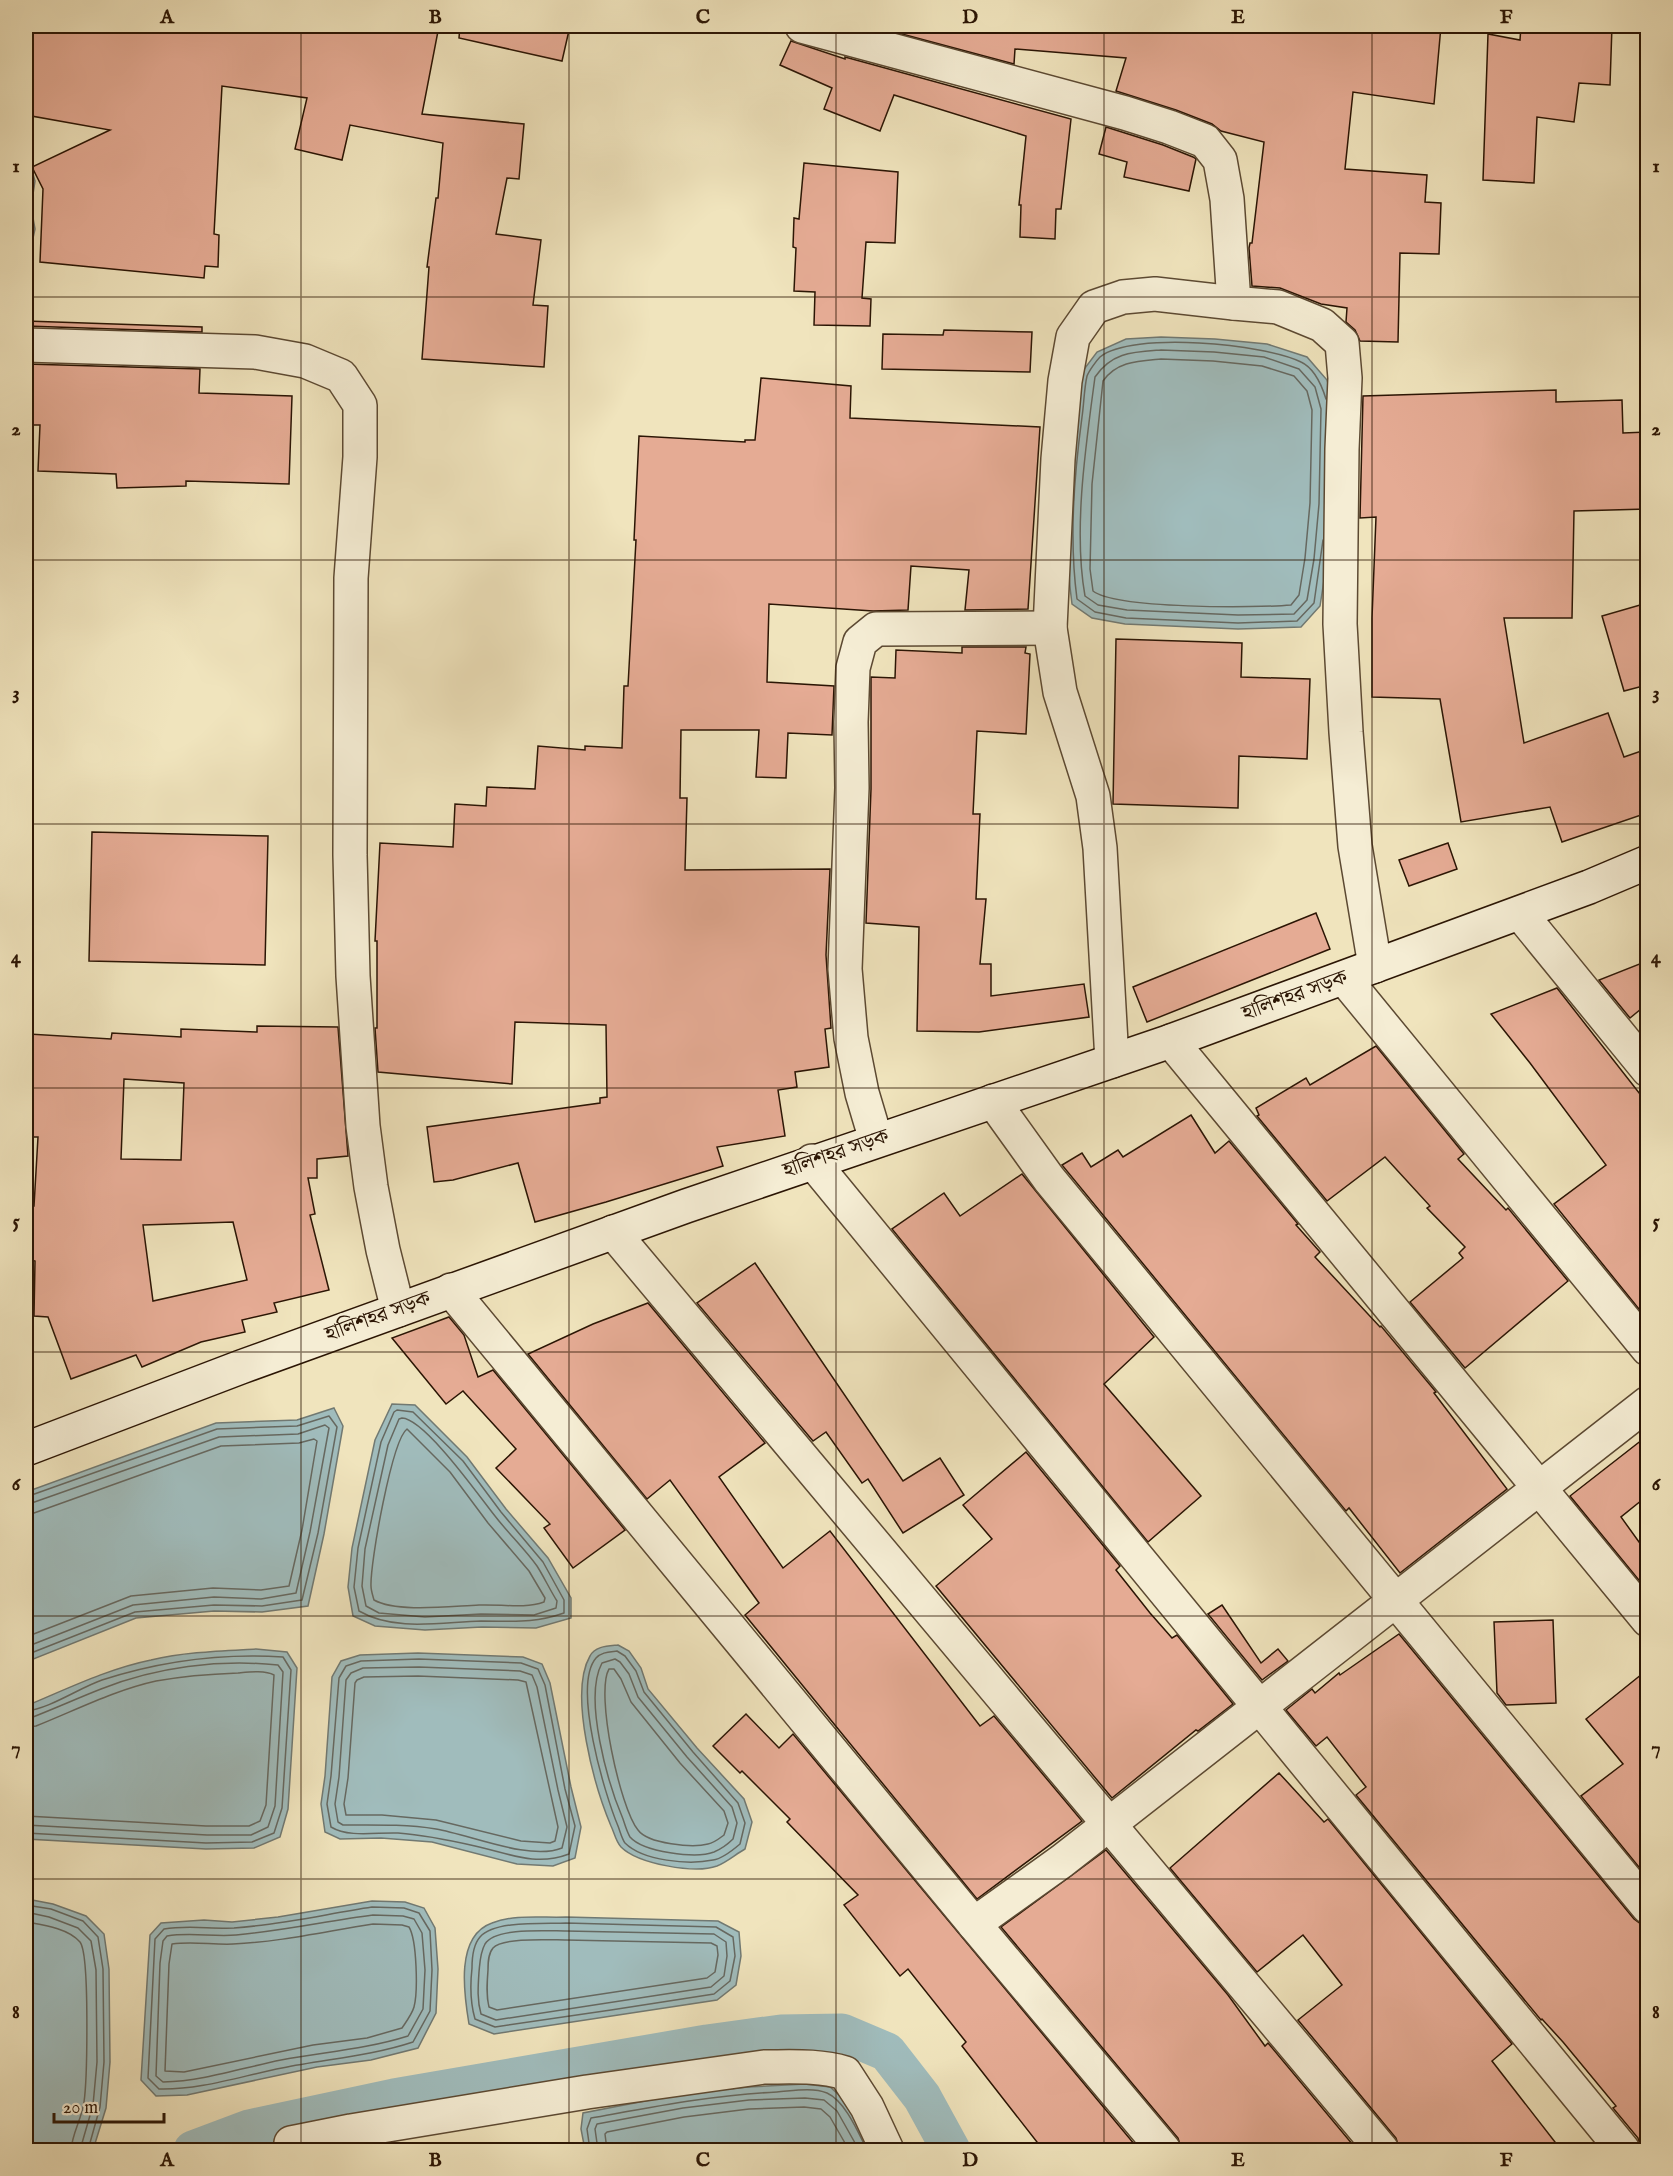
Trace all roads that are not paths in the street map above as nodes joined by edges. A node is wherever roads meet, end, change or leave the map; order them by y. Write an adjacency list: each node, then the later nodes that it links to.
1 (802, 26): 2 (street)
2 (1234, 303): 4 (street); 7 (street)
3 (26, 345): 17 (street)
4 (1050, 628): 10 (street); 13 (street)
5 (1647, 862): 6 (street, হালিশহর সড়ক)
6 (1520, 913): 7 (street, হালিশহর সড়ক); 11 (street)
7 (1375, 966): 8 (street, হালিশহর সড়ক)
8 (1344, 978): 9 (street, হালিশহর সড়ক); 18 (street)
9 (1171, 1041): 10 (street, হালিশহর সড়ক); 21 (street)
10 (1112, 1061): 12 (street, হালিশহর সড়ক)
11 (1647, 1070)
12 (993, 1101): 13 (street, হালিশহর সড়ক); 22 (street)
13 (876, 1140): 14 (street, হালিশহর সড়ক)
14 (812, 1161): 15 (street, হালিশহর সড়ক); 24 (street)
15 (613, 1232): 16 (street, হালিশহর সড়ক); 25 (street)
16 (452, 1290): 17 (street, হালিশহর সড়ক); 27 (street)
17 (398, 1310): 20 (street, হালিশহর সড়ক)
18 (1647, 1349)
19 (1647, 1403): 21 (street)
20 (26, 1449)
21 (1539, 1488): 22 (street); 23 (street)
22 (1396, 1600): 24 (street); 26 (street)
23 (1647, 1620)
24 (1259, 1707): 25 (street); 32 (street)
25 (1109, 1824): 27 (street); 31 (street)
26 (1647, 1907)
27 (974, 1924): 30 (street)
28 (291, 2143): 29 (street)
29 (887, 2151)
30 (1164, 2151)
31 (1382, 2151)
32 (1623, 2151)

